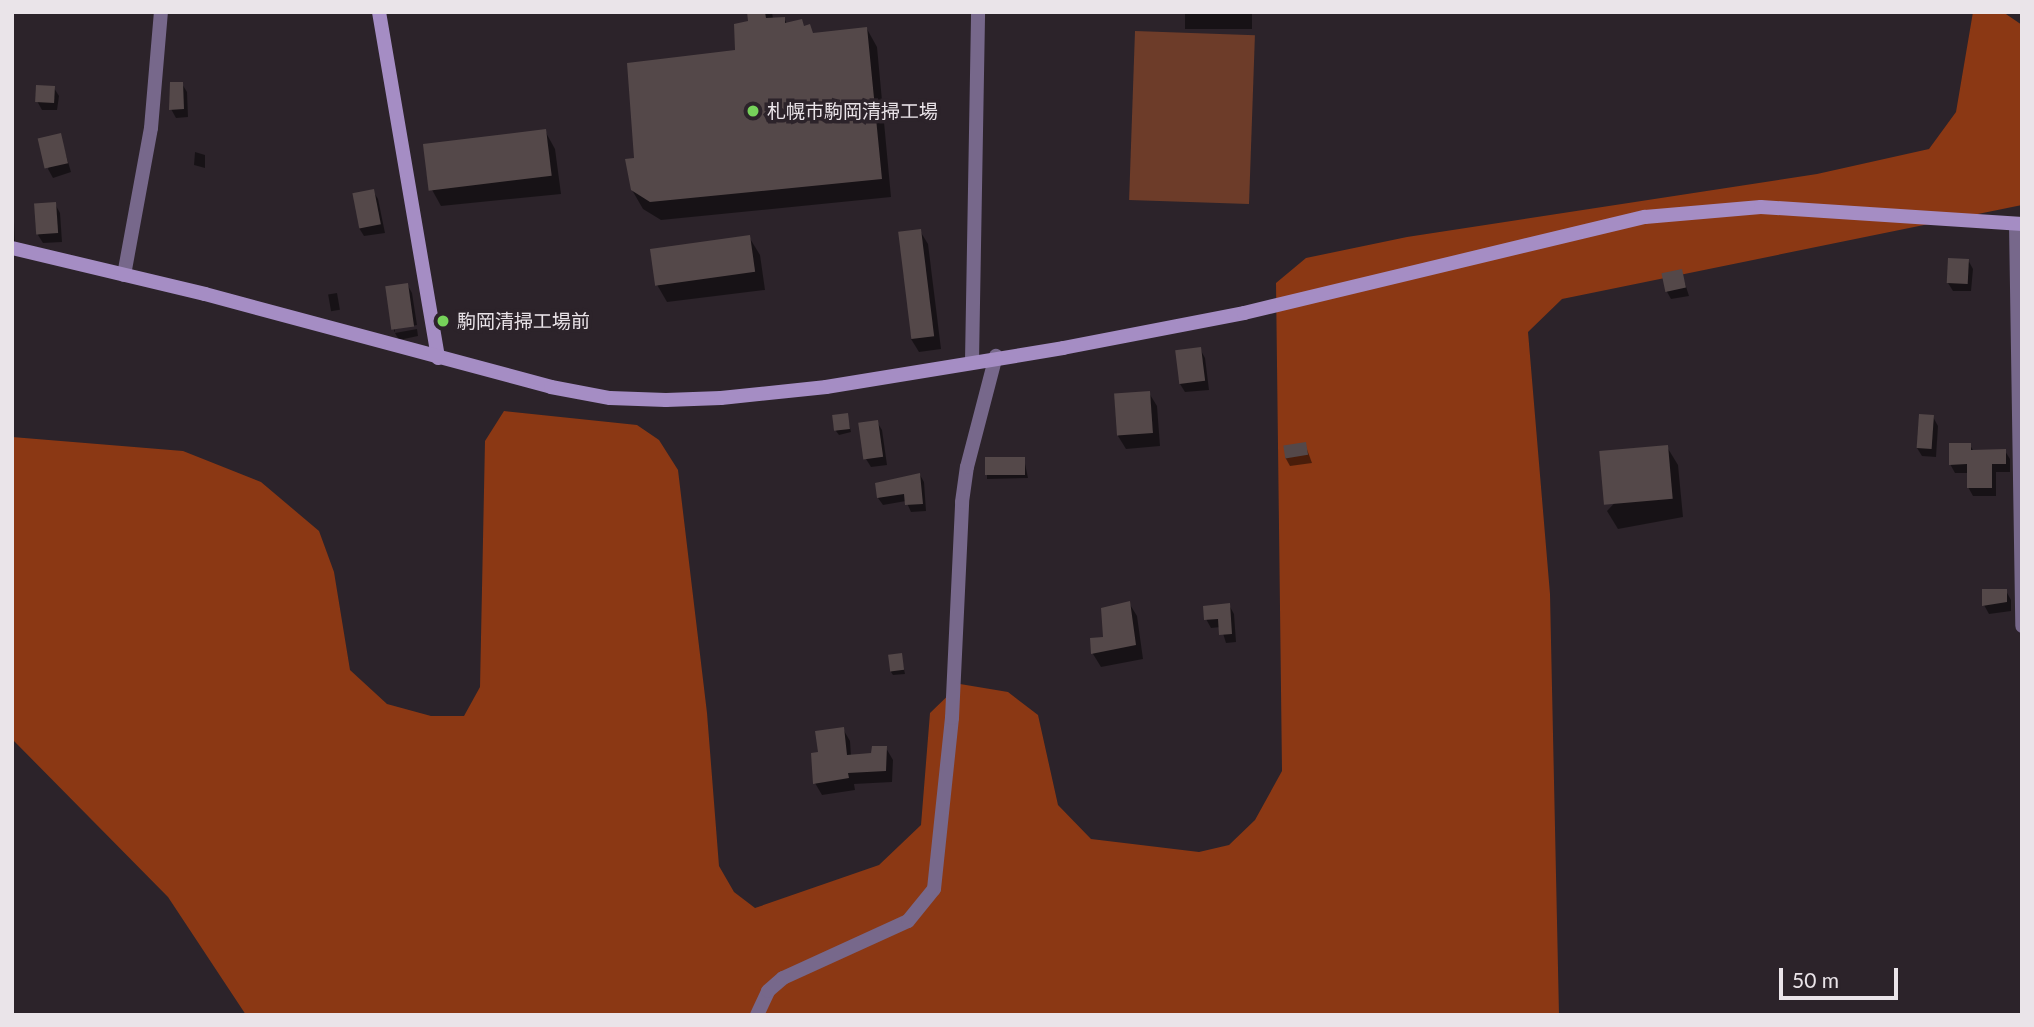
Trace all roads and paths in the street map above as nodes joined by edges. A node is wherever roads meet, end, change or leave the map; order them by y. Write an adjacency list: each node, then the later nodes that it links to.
1 (161, 12): 6 (street)
2 (379, 12): 8 (street)
3 (978, 12): 9 (street)
4 (2019, 224): 7 (street); 10 (street)
5 (12, 248): 6 (street)
6 (124, 275): 8 (street)
7 (996, 356): 9 (street); 13 (street)
8 (438, 358): 9 (street)
9 (972, 361)
10 (2020, 377): 11 (street)
11 (2021, 500): 12 (street)
12 (2022, 624)
13 (757, 1015)

